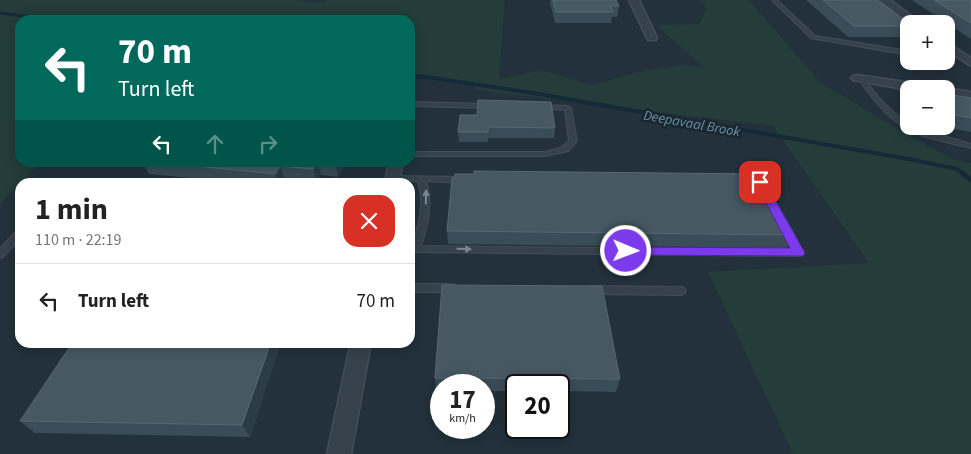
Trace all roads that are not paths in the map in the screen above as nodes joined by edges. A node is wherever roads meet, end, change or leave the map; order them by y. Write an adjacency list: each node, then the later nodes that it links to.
1 (634, 0): 5 (street)
2 (774, 0): 6 (lane)
3 (884, 0): 4 (street)
4 (905, 15)
5 (652, 38)
6 (900, 51)
7 (955, 54): 8 (street)
8 (971, 63)
9 (859, 78): 10 (street); 16 (lane)
10 (900, 85)
11 (955, 93): 12 (street)
12 (971, 96)
13 (415, 104): 14 (lane)
14 (499, 106)
15 (528, 107): 19 (lane)
16 (900, 122)
17 (931, 135): 18 (lane)
18 (971, 146)
19 (415, 154)
20 (415, 180): 21 (lane)
21 (422, 180): 22 (lane); 25 (lane, one-way to 21)
22 (470, 180)
23 (782, 222): 26 (lane, one-way to 23)
24 (15, 238): 27 (lane)
25 (415, 243)
26 (415, 249)
27 (0, 255)
28 (415, 288): 29 (lane)
29 (458, 288)
30 (575, 290): 31 (lane)
31 (681, 291)
32 (359, 348): 33 (street)
33 (339, 454)

